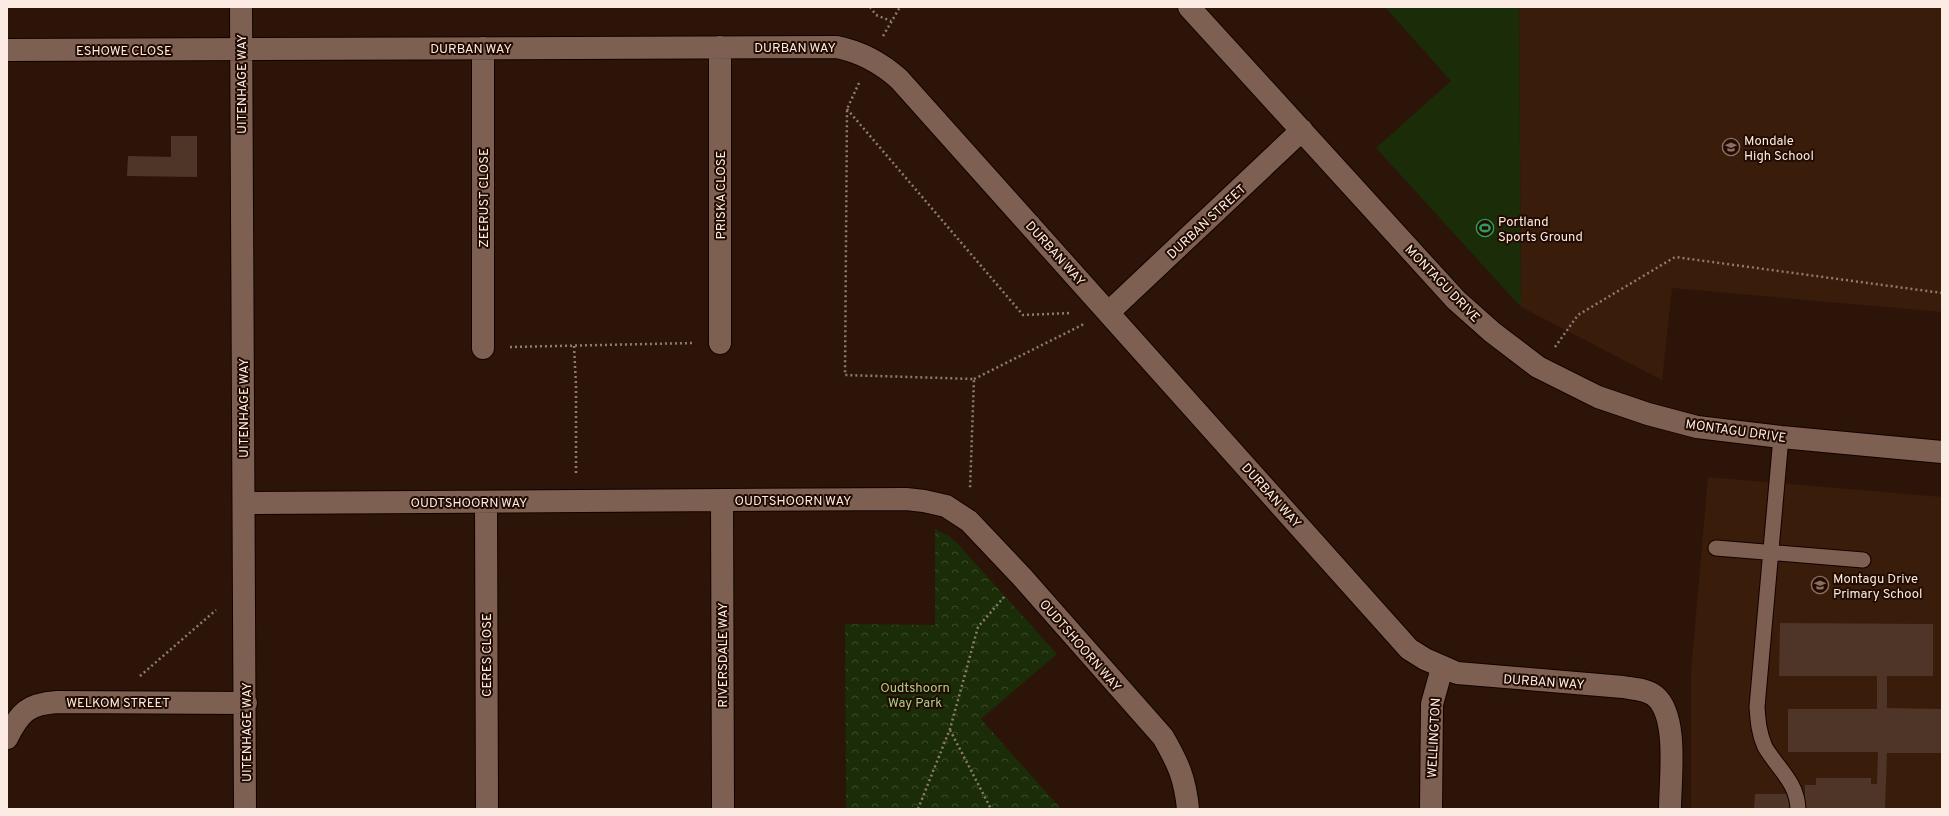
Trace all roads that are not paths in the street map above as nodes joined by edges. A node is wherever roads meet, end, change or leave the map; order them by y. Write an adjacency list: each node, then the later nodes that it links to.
1 (241, 7): 5 (street, UITENHAGE WAY)
2 (1188, 7): 7 (street, MONTAGU DRIVE)
3 (720, 47): 4 (street, DURBAN WAY); 8 (street, DURBAN WAY); 9 (street, PRISKA CLOSE)
4 (483, 48): 5 (street, DURBAN WAY); 10 (street, ZEERUST CLOSE)
5 (241, 49): 6 (street, ESHOWE CLOSE); 15 (street, UITENHAGE WAY)
6 (7, 50)
7 (1302, 130): 8 (street, DURBAN STREET); 11 (street, MONTAGU DRIVE)
8 (1109, 312): 19 (street, DURBAN WAY)
9 (720, 343)
10 (483, 348)
11 (1781, 437): 12 (street, MONTAGU DRIVE); 17 (lane)
12 (1942, 452)
13 (722, 500): 14 (street, OUDTSHOORN WAY); 24 (street, RIVERSDALE WAY); 25 (street, OUDTSHOORN WAY)
14 (486, 502): 15 (street, OUDTSHOORN WAY); 23 (street, CERES CLOSE)
15 (244, 503): 20 (street, UITENHAGE WAY)
16 (1716, 548): 17 (lane)
17 (1771, 554): 18 (lane); 28 (lane)
18 (1863, 560)
19 (1442, 668): 26 (street, WELLINGTON); 27 (street, DURBAN WAY)
20 (246, 703): 21 (street, WELKOM STREET); 22 (street, UITENHAGE WAY)
21 (7, 738)
22 (245, 809)
23 (487, 809)
24 (722, 809)
25 (1188, 809)
26 (1431, 809)
27 (1670, 809)
28 (1798, 809)

